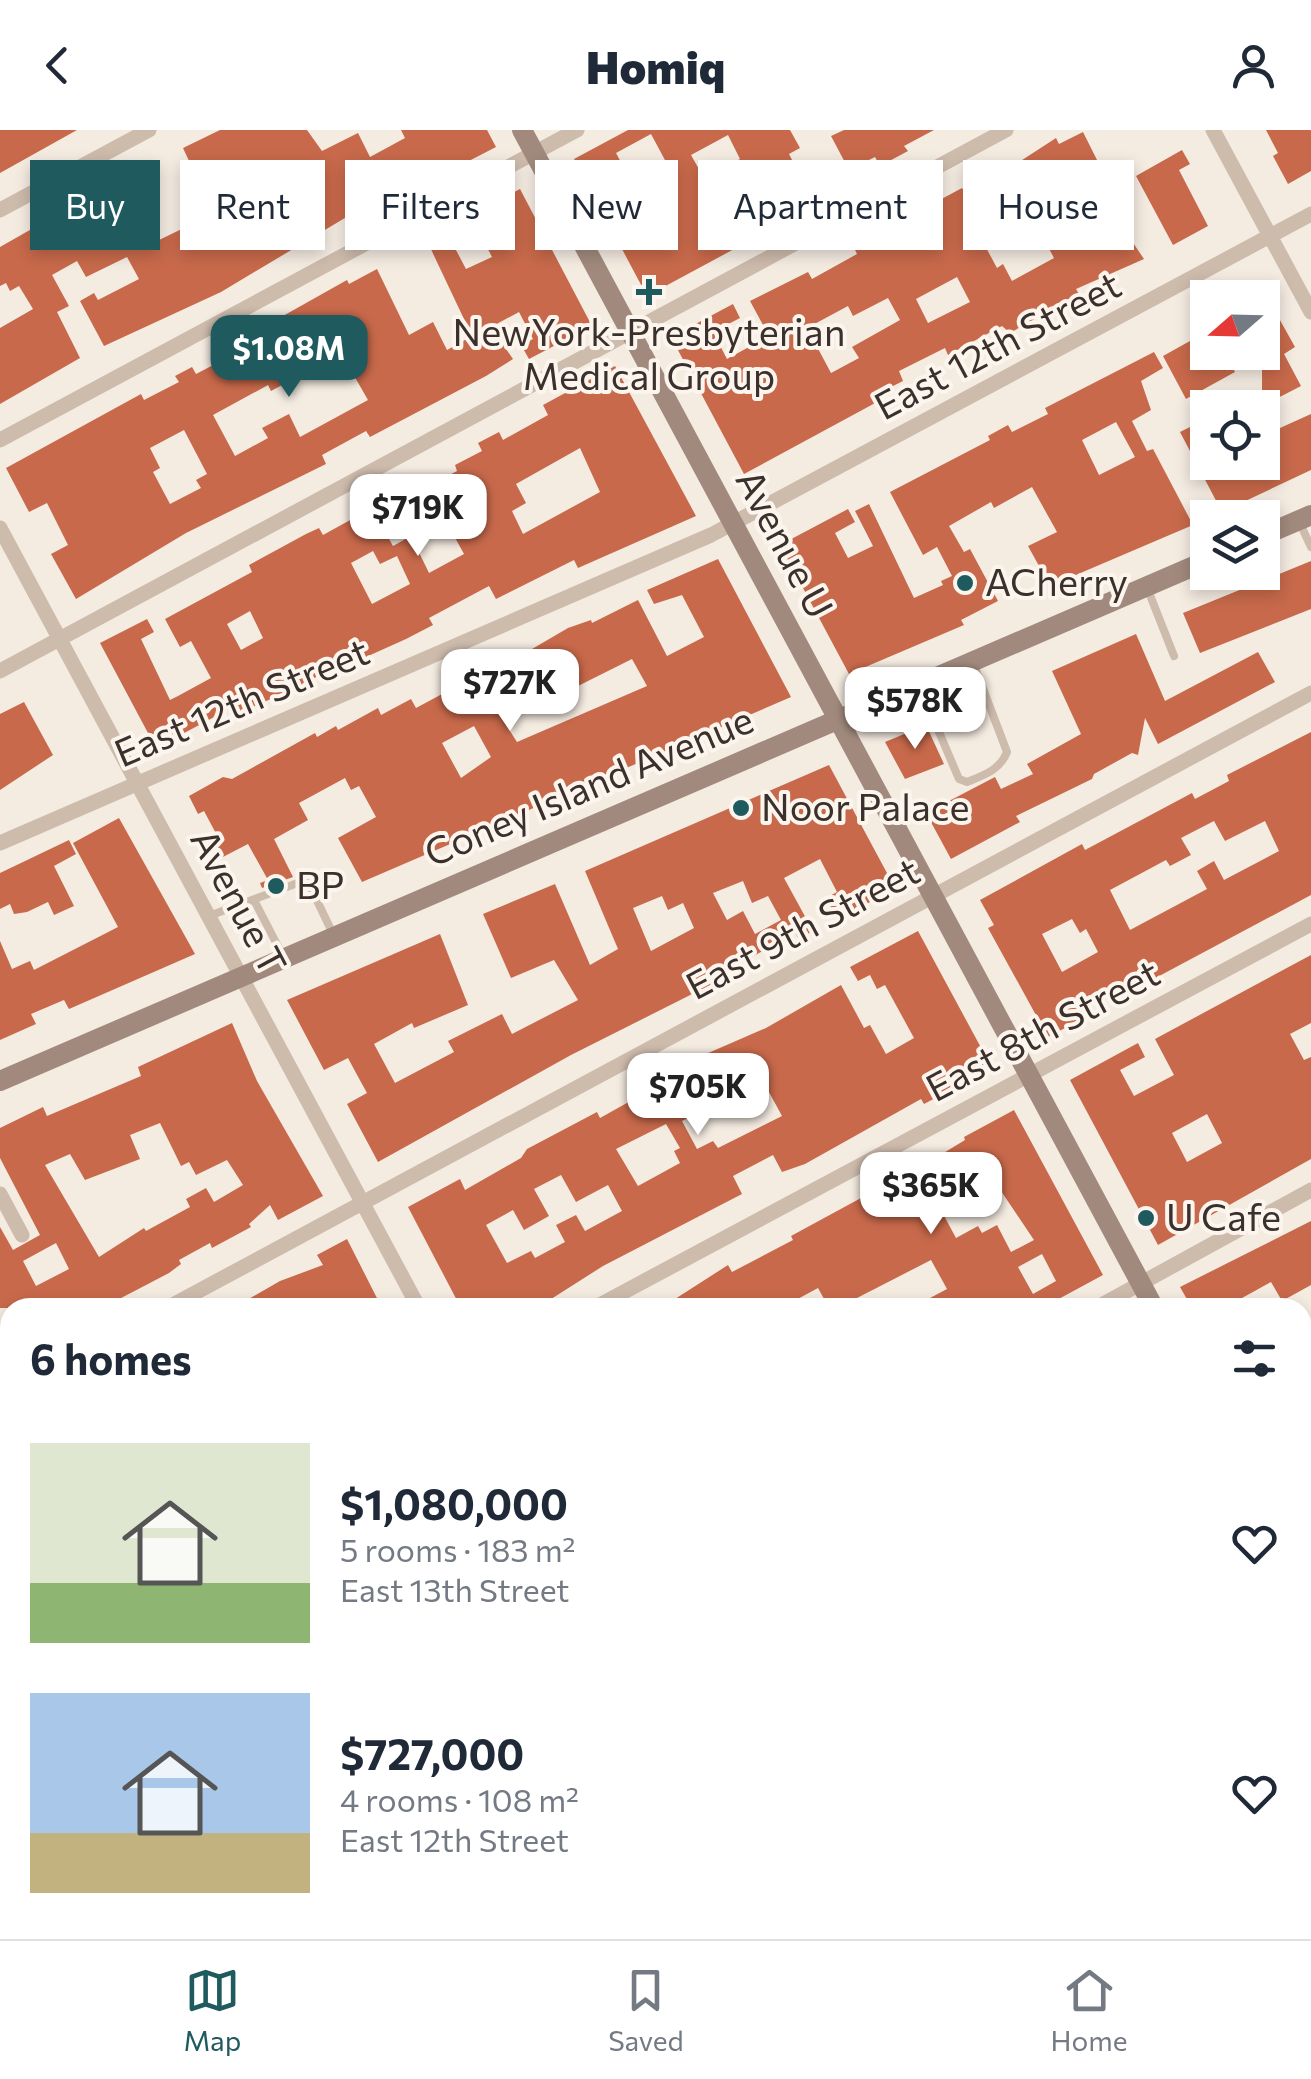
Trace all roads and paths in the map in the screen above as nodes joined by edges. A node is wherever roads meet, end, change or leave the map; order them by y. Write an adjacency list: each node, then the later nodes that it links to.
1 (148, 130): 7 (street)
2 (522, 130): 6 (main road, Avenue U)
3 (578, 130): 6 (street)
4 (1006, 130): 11 (street)
5 (1214, 130): 9 (street)
6 (535, 153): 11 (main road, Avenue U); 12 (street)
7 (0, 210)
8 (1311, 214): 9 (street, East 12th Street)
9 (1270, 236): 10 (street); 14 (street, East 12th Street)
10 (1311, 312)
11 (631, 332): 14 (main road, Avenue U); 20 (street)
12 (0, 440)
13 (1305, 518): 16 (main road); 17 (lane)
14 (734, 524): 26 (main road, Avenue U); 27 (street, East 12th Street)
15 (0, 528): 20 (street, Avenue T)
16 (1280, 528)
17 (1311, 547)
18 (1190, 568): 19 (main road, Coney Island Avenue)
19 (1146, 586): 21 (lane); 22 (main road, Coney Island Avenue)
20 (60, 639): 23 (street); 27 (street, Avenue T)
21 (1174, 656)
22 (972, 660): 24 (main road, Coney Island Avenue); 24 (lane)
23 (0, 671)
24 (918, 684): 26 (main road, Coney Island Avenue)
25 (1311, 693): 29 (street, East 9th Street)
26 (838, 718): 29 (main road, Avenue U); 33 (main road, Coney Island Avenue)
27 (138, 784): 28 (street, East 12th Street); 31 (street, Avenue T)
28 (0, 843)
29 (933, 895): 36 (main road, Avenue U); 40 (street, East 9th Street)
30 (254, 900): 31 (lane); 33 (lane); 34 (lane)
31 (209, 916): 35 (street, Avenue T)
32 (1311, 924): 36 (street, East 8th Street)
33 (334, 936): 34 (main road, Coney Island Avenue)
34 (284, 958): 35 (main road, Coney Island Avenue)
35 (241, 977): 37 (main road, Coney Island Avenue); 40 (street, Avenue T)
36 (1030, 1075): 42 (main road, Avenue U); 45 (street, East 8th Street)
37 (0, 1081)
38 (1311, 1190): 42 (street)
39 (0, 1194): 41 (street)
40 (362, 1202): 43 (street, East 9th Street); 44 (street, Avenue T)
41 (22, 1235)
42 (1141, 1283): 46 (street); 47 (main road, Avenue U)
43 (185, 1298)
44 (414, 1298)
45 (613, 1298)
46 (1114, 1298)
47 (1149, 1298)

